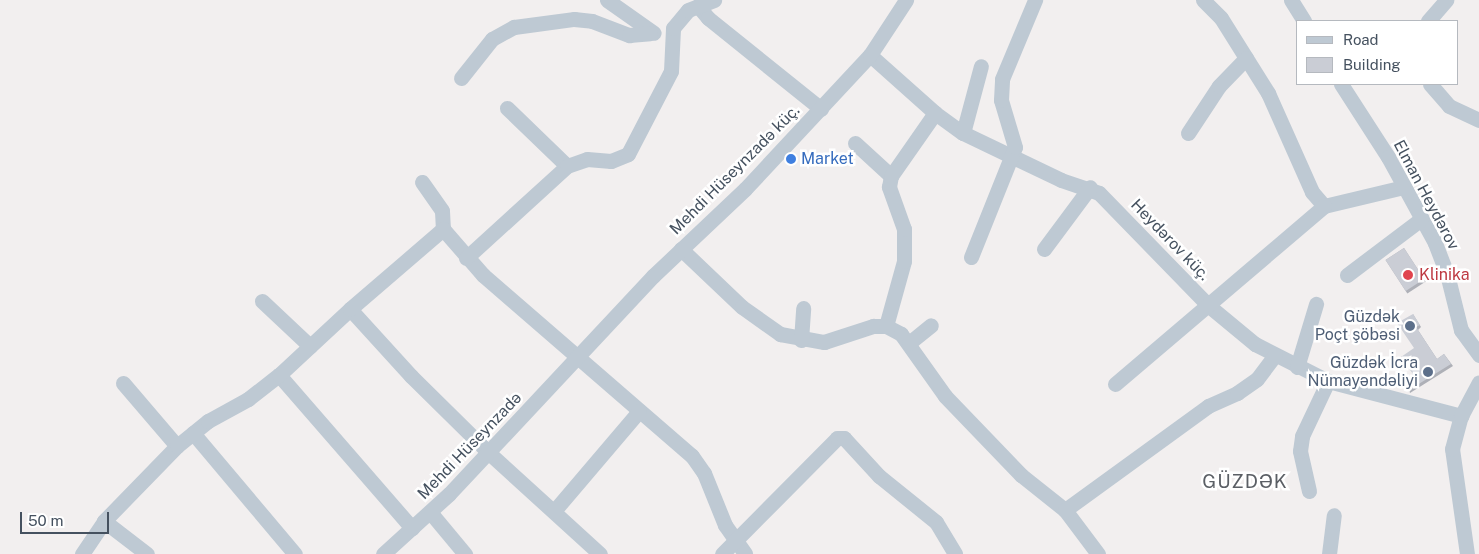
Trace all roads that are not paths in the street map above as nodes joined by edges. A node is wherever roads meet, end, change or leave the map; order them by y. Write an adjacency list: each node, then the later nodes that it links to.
1 (607, 0): 11 (street)
2 (714, 0): 8 (street)
3 (906, 0): 13 (street, Mehdi Hüseynzadə küç.)
4 (1035, 0): 26 (street)
5 (1203, 0): 14 (street)
6 (1292, 0): 9 (street)
7 (1446, 0): 10 (street)
8 (698, 6): 12 (street); 20 (street)
9 (1303, 20)
10 (1429, 20)
11 (650, 33): 12 (street); 16 (street)
12 (671, 36): 27 (street)
13 (870, 55): 20 (street, Mehdi Hüseynzadə küç.); 21 (street, Heydərov küç.)
14 (1246, 58): 24 (street); 32 (street)
15 (980, 66): 23 (street)
16 (461, 78)
17 (1431, 85): 22 (street)
18 (1348, 87): 31 (street, Elman Heydərov)
19 (507, 108): 27 (street)
20 (821, 109): 35 (street, Mehdi Hüseynzadə küç.)
21 (935, 113): 23 (street, Heydərov küç.); 28 (street)
22 (1479, 120)
23 (963, 133): 26 (street, Heydərov küç.)
24 (1188, 133)
25 (856, 143): 28 (street)
26 (1012, 158): 30 (street, Heydərov küç.); 37 (street)
27 (567, 166): 38 (street)
28 (891, 176): 46 (street)
29 (422, 182): 34 (street)
30 (1090, 187): 36 (street); 42 (street, Heydərov küç.)
31 (1404, 187): 32 (street); 33 (street, Elman Heydərov)
32 (1324, 206): 42 (street)
33 (1420, 219): 39 (street); 50 (street, Elman Heydərov)
34 (443, 229): 38 (street); 43 (street)
35 (681, 249): 47 (street); 52 (street, Mehdi Hüseynzadə küç.)
36 (1044, 249)
37 (971, 256)
38 (466, 258): 52 (street)
39 (1347, 275)
40 (262, 302): 49 (street)
41 (1316, 304): 53 (street)
42 (1209, 306): 51 (street, Heydərov küç.); 58 (street)
43 (350, 308): 49 (street); 63 (street)
44 (803, 308): 47 (street)
45 (931, 325): 48 (street)
46 (886, 326): 47 (street); 48 (street)
47 (801, 340)
48 (909, 342): 65 (street)
49 (310, 346): 54 (street)
50 (1479, 355)
51 (1275, 356): 53 (street, Heydərov küç.); 65 (street)
52 (578, 358): 59 (street); 63 (street, Mehdi Hüseynzadə)
53 (1297, 367): 55 (street, Heydərov küç.)
54 (279, 375): 61 (street); 70 (street)
55 (1328, 381): 60 (street, Heydərov küç.); 64 (street)
56 (1479, 382): 60 (street)
57 (123, 384): 62 (street)
58 (1115, 384)
59 (640, 411): 67 (street); 71 (street)
60 (1461, 416): 83 (street)
61 (193, 433): 62 (street); 74 (street)
62 (177, 446): 69 (street)
63 (489, 453): 66 (street, Mehdi Hüseynzadə); 67 (street)
64 (1309, 491)
65 (1065, 510): 81 (street)
66 (430, 512): 70 (street, Mehdi Hüseynzadə); 76 (street)
67 (554, 512): 77 (street)
68 (1334, 515): 82 (street)
69 (104, 521): 72 (street); 73 (street)
70 (412, 528): 75 (street, Mehdi Hüseynzadə)
71 (734, 541): 78 (street); 79 (street); 80 (street)
72 (82, 554)
73 (148, 554)
74 (295, 554)
75 (383, 554)
76 (465, 554)
77 (600, 554)
78 (722, 554)
79 (744, 554)
80 (955, 554)
81 (1098, 554)
82 (1329, 554)
83 (1467, 554)

